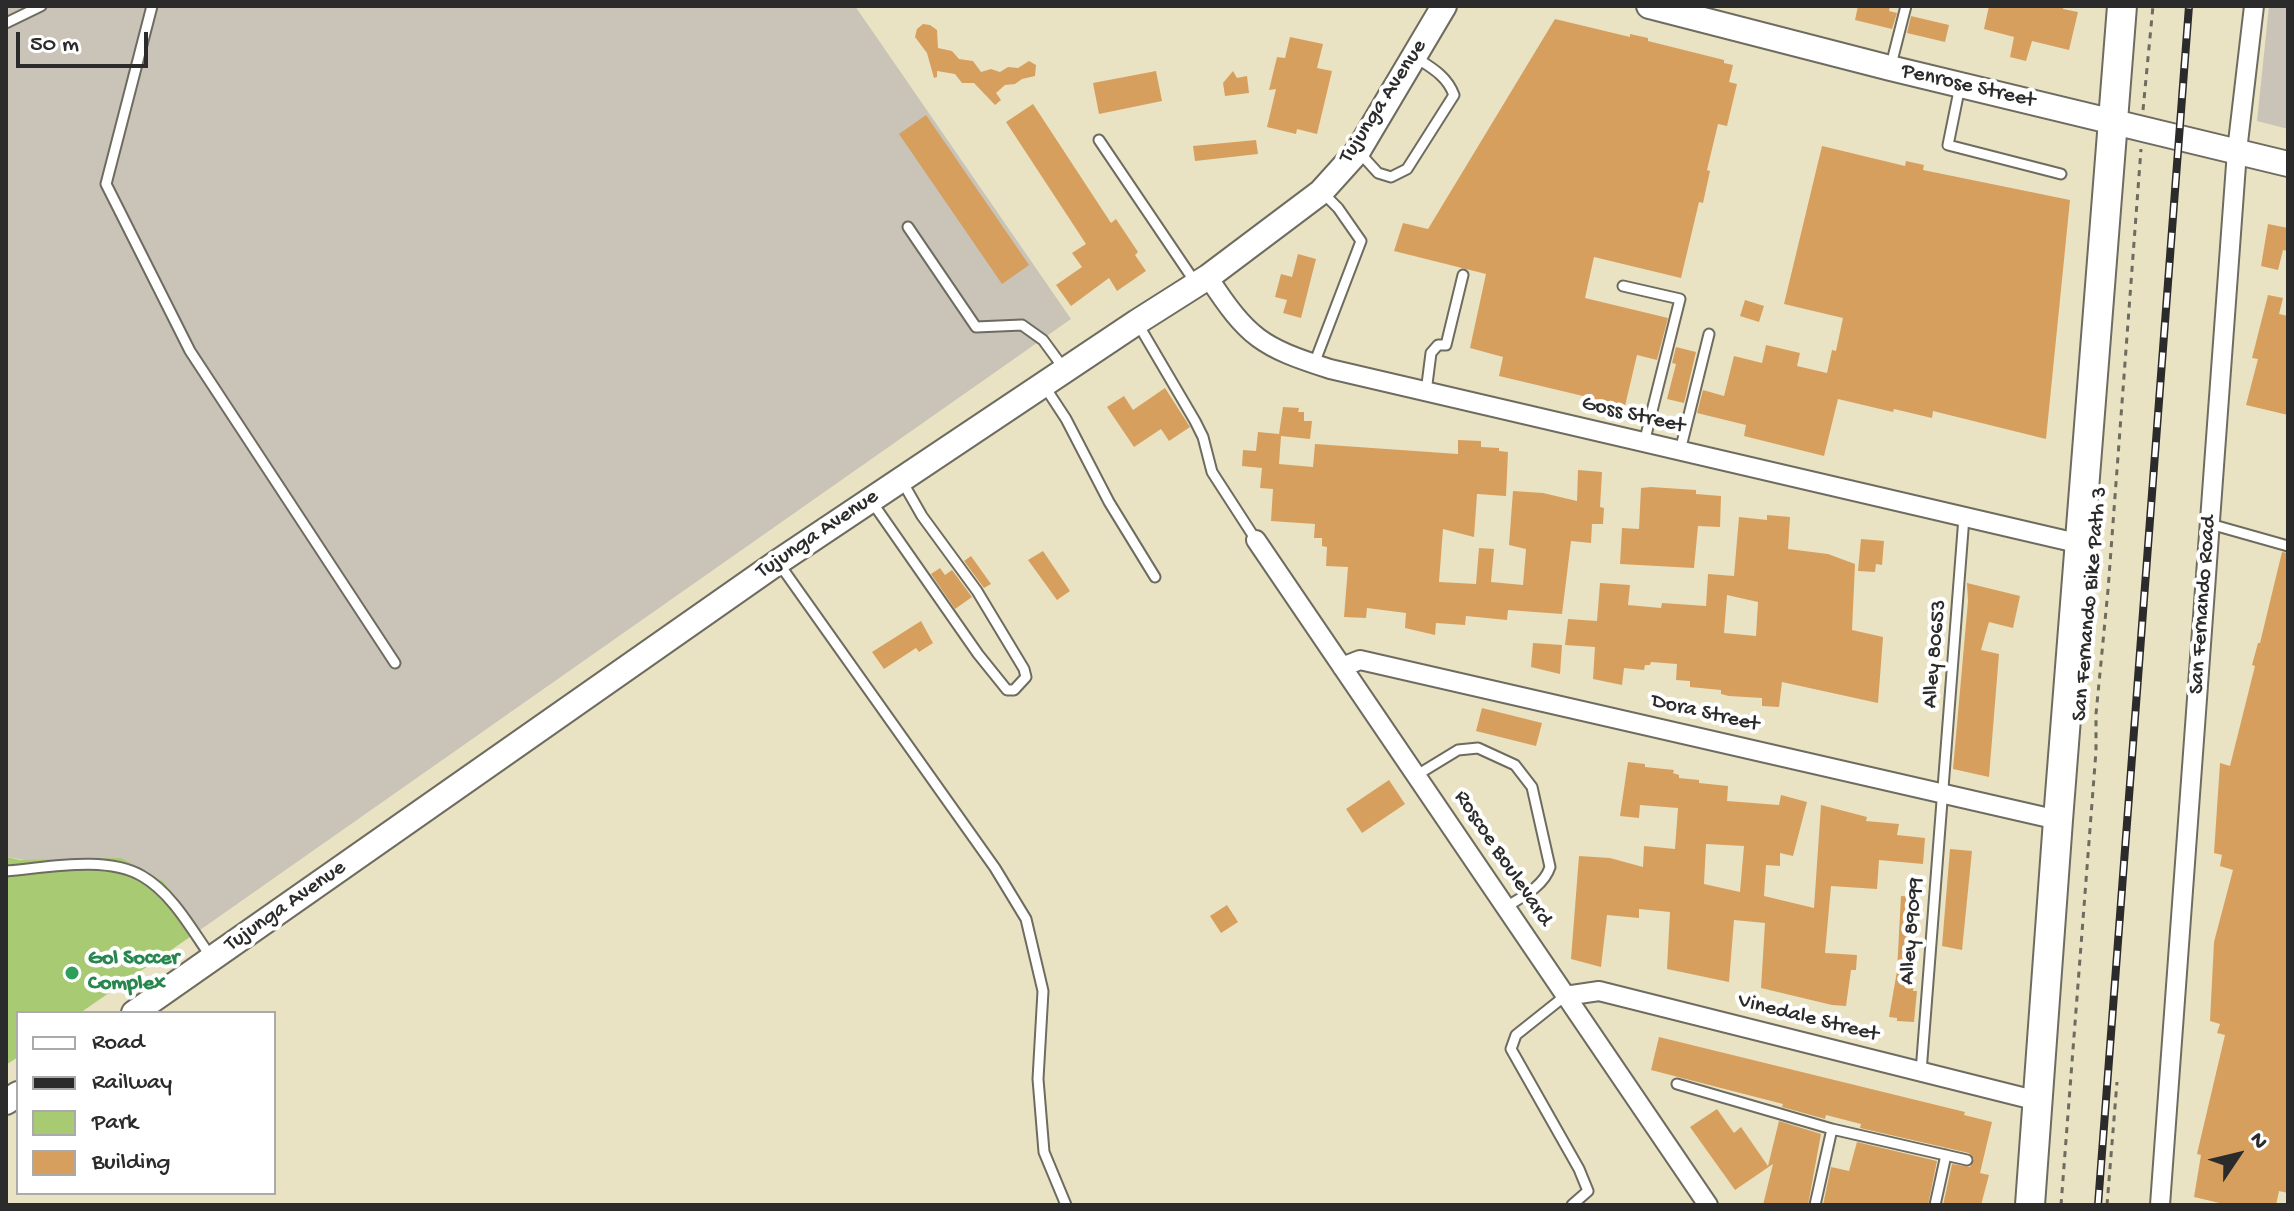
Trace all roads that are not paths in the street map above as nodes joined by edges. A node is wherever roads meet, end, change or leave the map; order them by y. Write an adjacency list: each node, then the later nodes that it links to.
1 (41, 6): 8 (lane)
2 (152, 6): 40 (lane)
3 (1444, 6): 9 (street, Tujunga Avenue)
4 (1649, 6): 10 (street, Penrose Street)
5 (1906, 6): 10 (lane)
6 (2122, 6): 12 (main road)
7 (2254, 6): 15 (street, San Fernando Road)
8 (6, 23)
9 (1415, 57): 14 (street, Tujunga Avenue); 14 (lane)
10 (1890, 68): 11 (street, Penrose Street)
11 (1960, 85): 12 (street, Penrose Street); 17 (lane)
12 (2113, 122): 15 (street, Penrose Street); 36 (main road)
13 (1099, 140): 21 (lane)
14 (1358, 151): 18 (street, Tujunga Avenue)
15 (2237, 151): 16 (street, Penrose Street); 34 (street, San Fernando Road)
16 (2288, 164)
17 (2061, 174)
18 (1321, 192): 21 (street, Tujunga Avenue); 25 (lane)
19 (908, 227): 26 (lane)
20 (1463, 275): 28 (lane)
21 (1202, 281): 23 (street, Tujunga Avenue); 25 (street, Goss Street)
22 (1623, 286): 29 (lane)
23 (1137, 322): 26 (street, Tujunga Avenue); 35 (lane)
24 (1709, 334): 30 (lane)
25 (1314, 364): 28 (street, Goss Street)
26 (1065, 370): 27 (street, Tujunga Avenue)
27 (1044, 384): 31 (street, Tujunga Avenue); 39 (lane)
28 (1426, 392): 29 (street, Goss Street)
29 (1644, 443): 30 (street, Goss Street)
30 (1680, 451): 33 (street, Goss Street)
31 (901, 478): 32 (street, Tujunga Avenue); 32 (lane)
32 (871, 500): 38 (street, Tujunga Avenue)
33 (1964, 517): 36 (street, Goss Street); 43 (lane, Alley 80653)
34 (2210, 524): 37 (lane); 62 (street, San Fernando Road)
35 (1256, 540): 41 (street, Roscoe Boulevard)
36 (2081, 544): 44 (main road)
37 (2288, 546)
38 (778, 562): 47 (street, Tujunga Avenue); 56 (lane)
39 (1155, 577)
40 (395, 663)
41 (1342, 667): 42 (street, Roscoe Boulevard); 43 (street, Dora Street)
42 (1417, 775): 46 (street, Roscoe Boulevard); 46 (lane)
43 (1944, 794): 44 (street, Dora Street); 50 (lane, Alley 89099)
44 (2058, 820): 52 (main road)
45 (6, 871): 47 (lane)
46 (1506, 907): 48 (street, Roscoe Boulevard)
47 (212, 958): 49 (street, Tujunga Avenue)
48 (1565, 996): 50 (street, Vinedale Street); 57 (lane); 58 (street, Roscoe Boulevard)
49 (137, 1011)
50 (1921, 1072): 52 (street, Vinedale Street)
51 (1677, 1084): 53 (lane)
52 (2038, 1101): 61 (main road)
53 (1832, 1129): 54 (lane); 59 (lane)
54 (1946, 1155): 55 (lane); 60 (lane)
55 (1967, 1160)
56 (1066, 1205)
57 (1572, 1205)
58 (1708, 1205)
59 (1815, 1205)
60 (1935, 1205)
61 (2030, 1205)
62 (2160, 1205)

